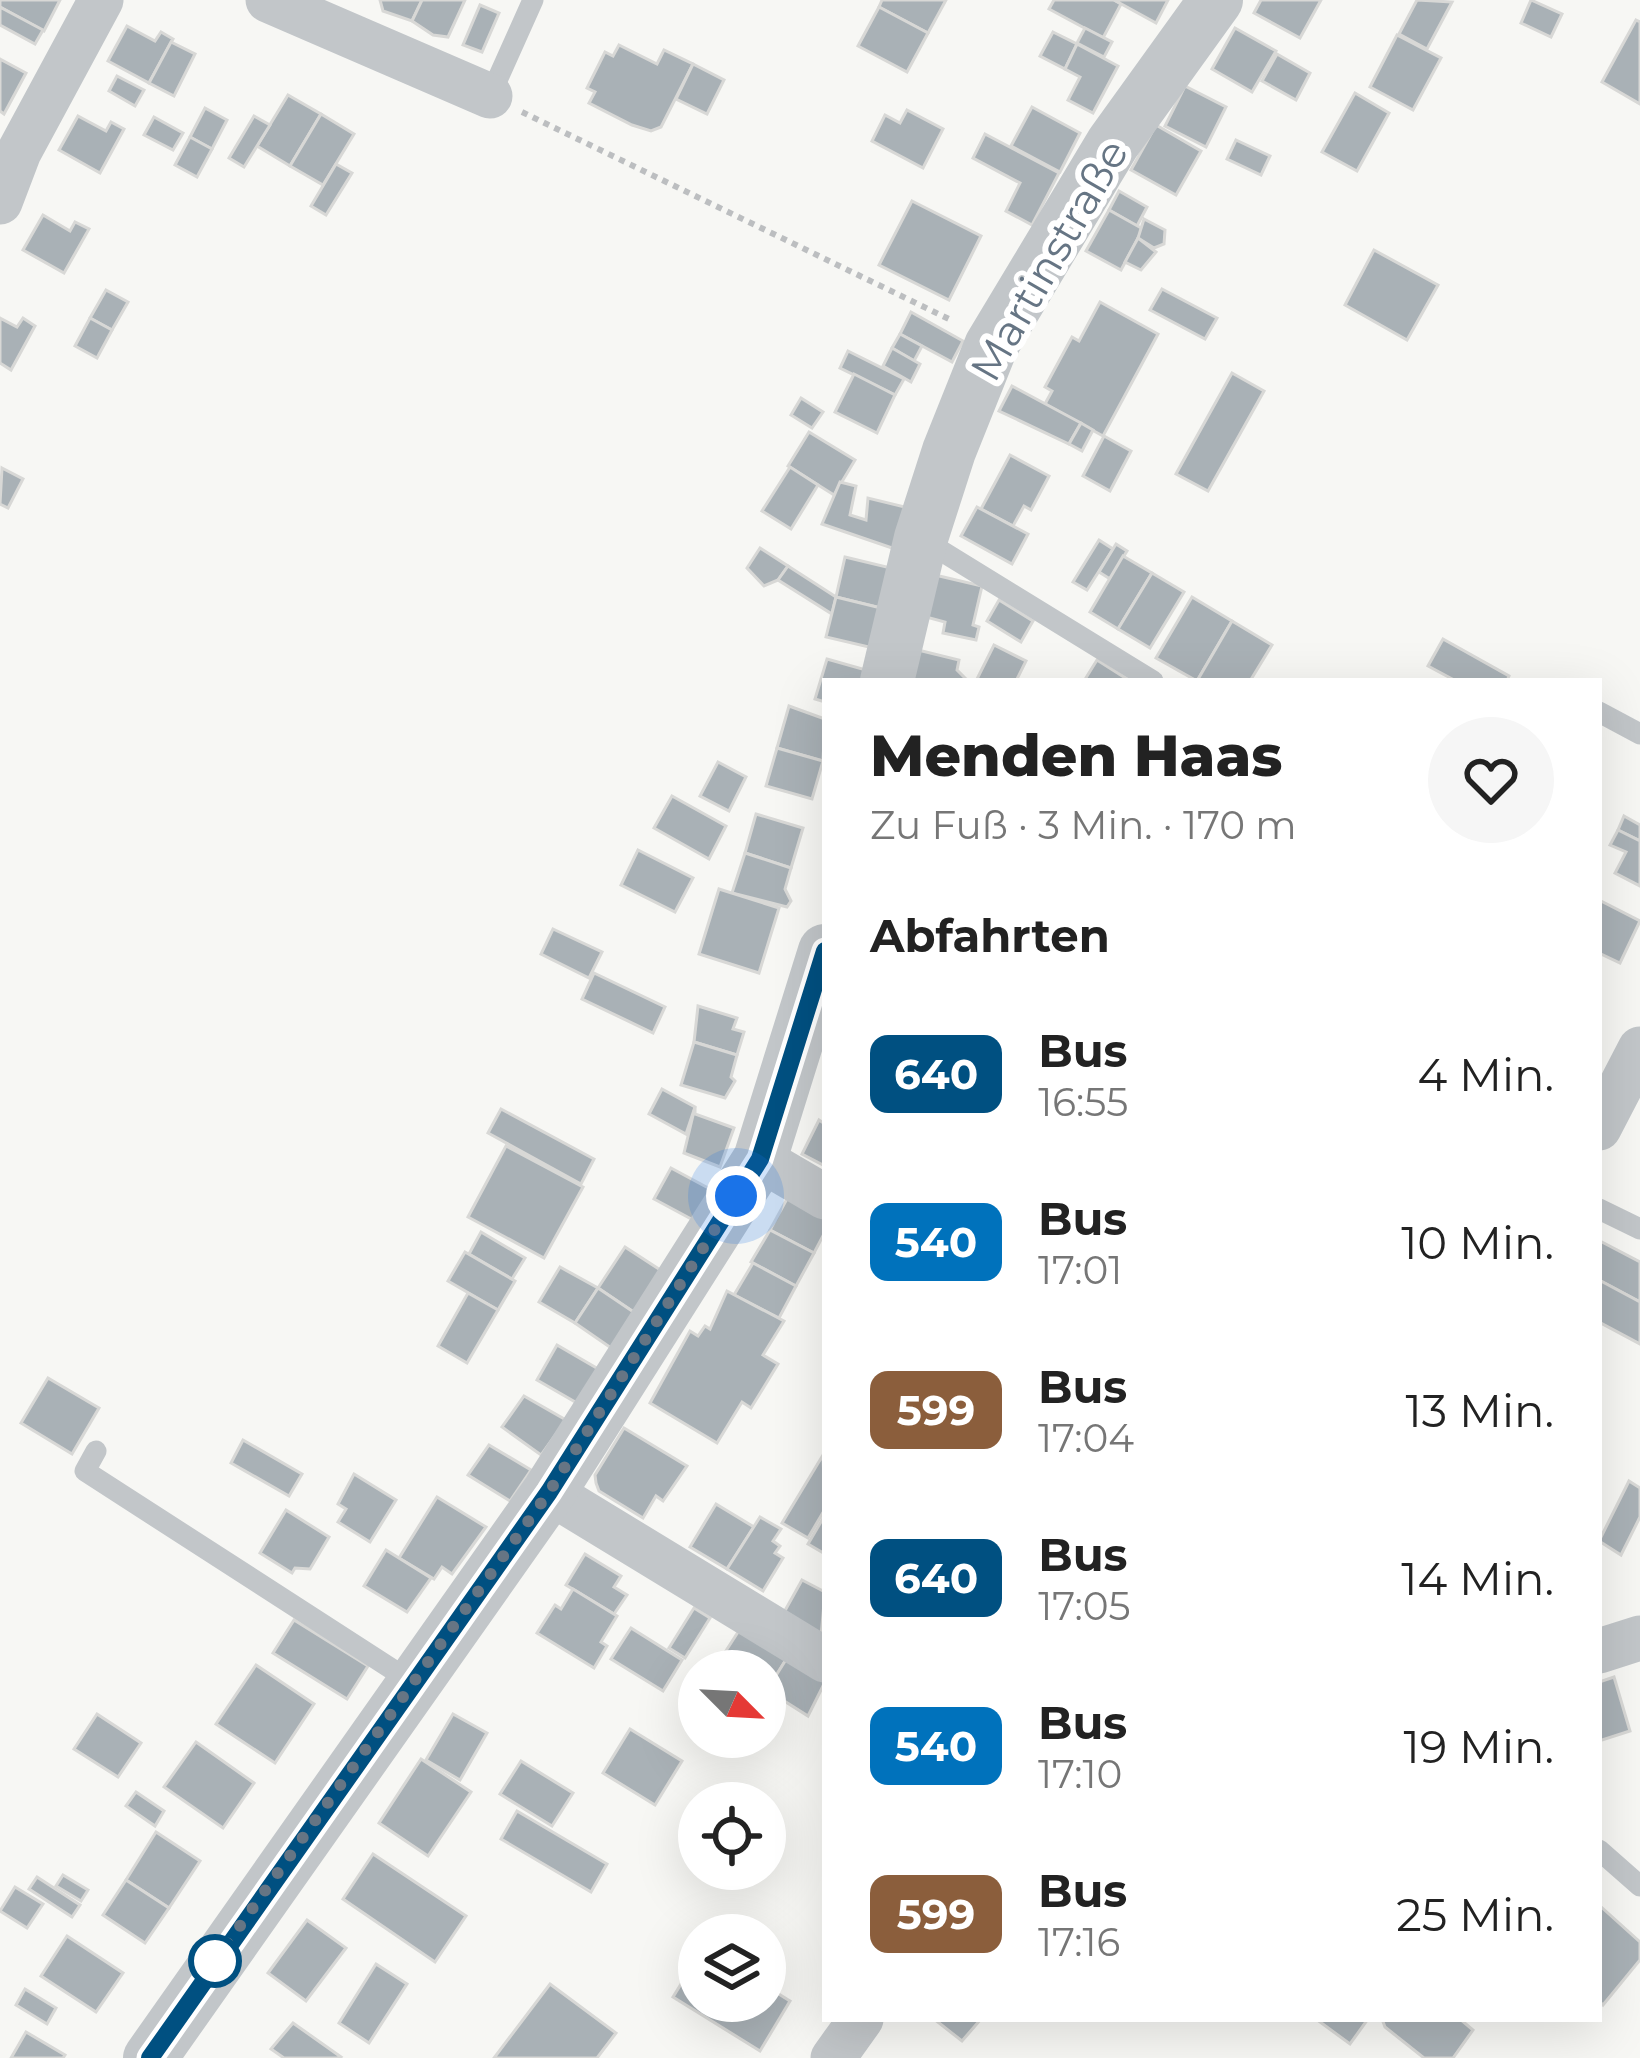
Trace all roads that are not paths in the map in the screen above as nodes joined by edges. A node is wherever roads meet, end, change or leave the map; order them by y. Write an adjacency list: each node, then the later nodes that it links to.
1 (101, 0): 6 (street)
2 (268, 0): 5 (street)
3 (533, 0): 5 (lane)
4 (1216, 0): 7 (street, Martinstraße)
5 (490, 96)
6 (0, 202)
7 (921, 538): 8 (street, Martinstraße); 9 (lane)
8 (888, 678)
9 (1148, 678)
10 (1602, 714): 11 (lane)
11 (1640, 734)
12 (822, 961): 15 (street)
13 (1640, 1049): 14 (street)
14 (1602, 1122)
15 (760, 1159): 16 (street); 20 (street)
16 (822, 1195)
17 (1602, 1210): 18 (lane)
18 (1640, 1229)
19 (96, 1451): 24 (lane)
20 (549, 1492): 23 (street); 24 (street)
21 (1640, 1638): 22 (street)
22 (1602, 1650)
23 (822, 1658)
24 (412, 1682): 28 (street)
25 (1602, 1853): 26 (lane)
26 (1640, 1886)
27 (859, 2022): 29 (street)
28 (150, 2058)
29 (833, 2058)

